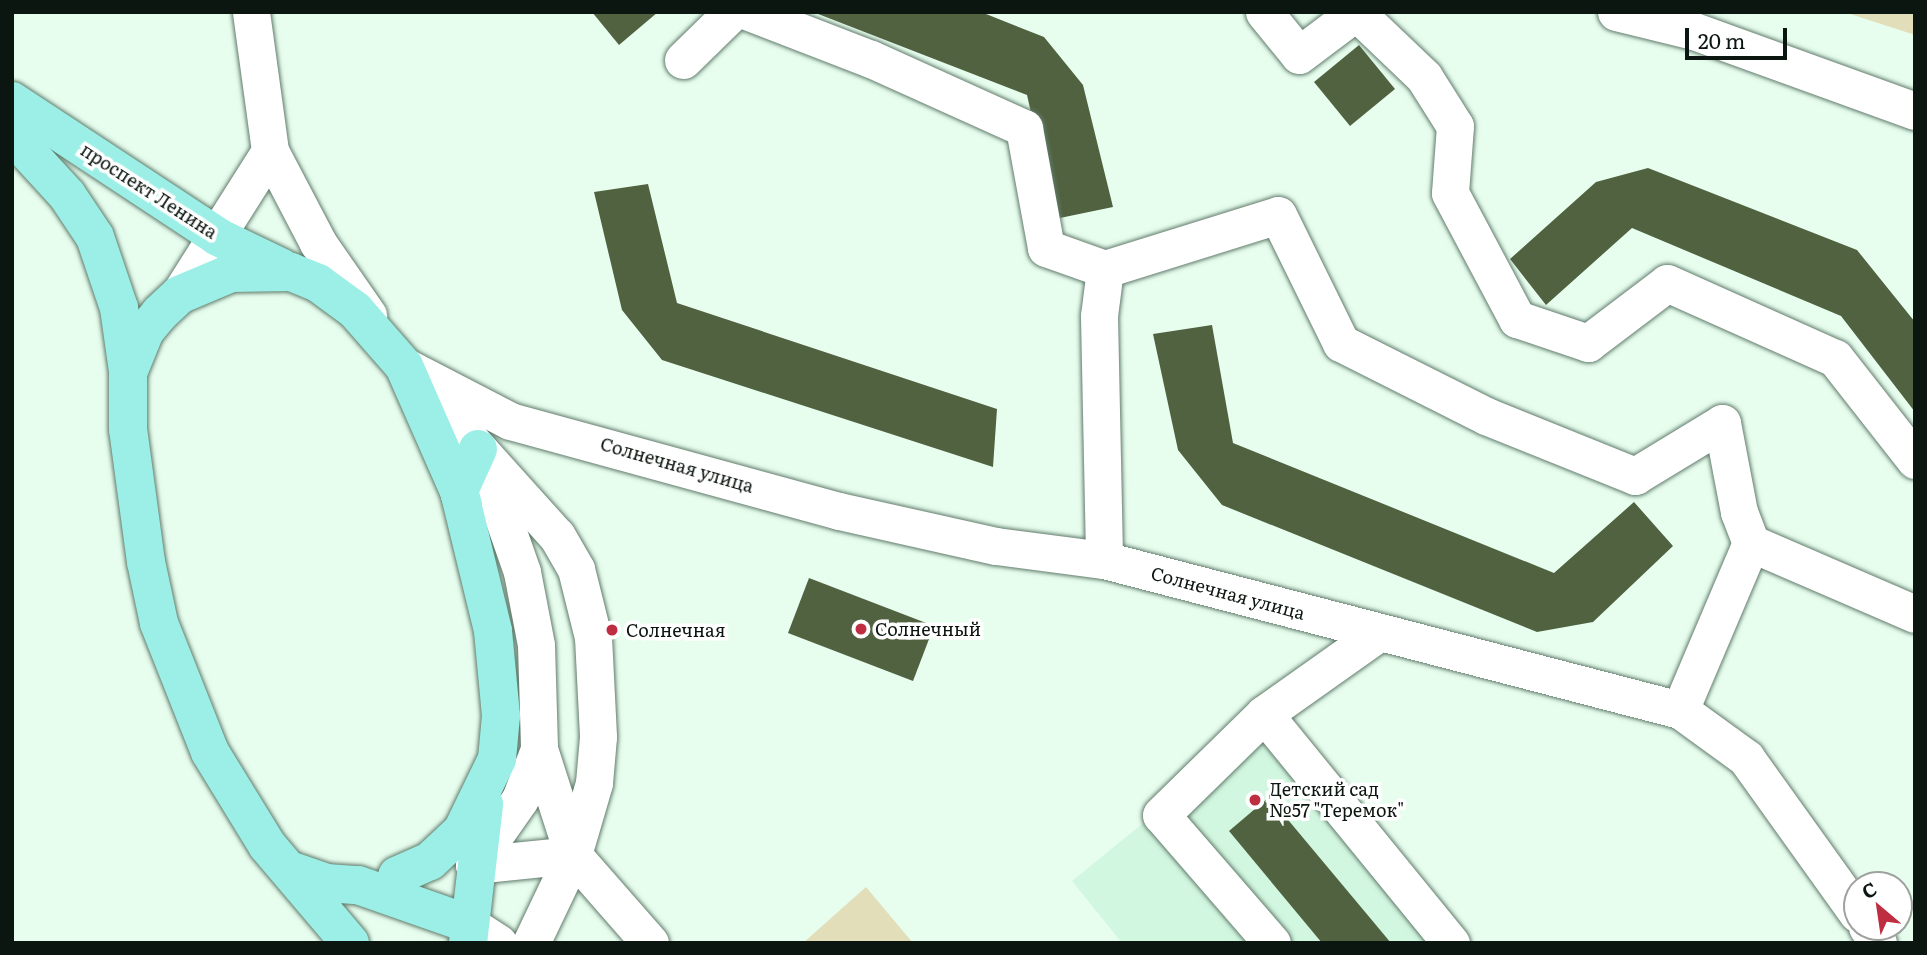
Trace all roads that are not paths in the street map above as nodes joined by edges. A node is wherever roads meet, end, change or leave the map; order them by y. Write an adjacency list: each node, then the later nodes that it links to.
1 (251, 12): 11 (street)
2 (732, 12): 7 (street)
3 (749, 12): 13 (street)
4 (1264, 12): 5 (street)
5 (1356, 12): 20 (street)
6 (1616, 12): 9 (street)
7 (683, 60)
8 (12, 101): 12 (main road, проспект Ленина)
9 (1915, 111)
10 (12, 135): 17 (main road)
11 (271, 152): 12 (street); 16 (street)
12 (218, 237): 14 (main road, проспект Ленина); 15 (street)
13 (1105, 269): 22 (street); 23 (street)
14 (290, 272): 15 (main road); 16 (main road, проспект Ленина)
15 (179, 295): 17 (main road)
16 (394, 353): 18 (street, Солнечная улица); 19 (street); 21 (main road)
17 (128, 373): 32 (main road)
18 (510, 421): 19 (street); 23 (street, Солнечная улица)
19 (478, 449): 21 (main road); 28 (street); 30 (street)
20 (1915, 460)
21 (459, 491): 29 (main road)
22 (1751, 543): 24 (street); 26 (street)
23 (1104, 560): 25 (street, Солнечная улица)
24 (1915, 614)
25 (1377, 634): 26 (street, Солнечная улица); 27 (street)
26 (1680, 710): 35 (street, Солнечная улица)
27 (1264, 714): 40 (street); 41 (street)
28 (539, 749): 30 (street); 31 (street)
29 (486, 791): 31 (main road); 33 (main road)
30 (573, 855): 31 (street); 38 (street); 39 (street)
31 (474, 865): 33 (main road); 36 (main road)
32 (292, 872): 34 (main road); 37 (main road)
33 (397, 876): 34 (main road)
34 (358, 885): 36 (main road)
35 (1843, 894)
36 (478, 936)
37 (350, 943)
38 (531, 943)
39 (650, 943)
40 (1272, 943)
41 (1451, 943)

